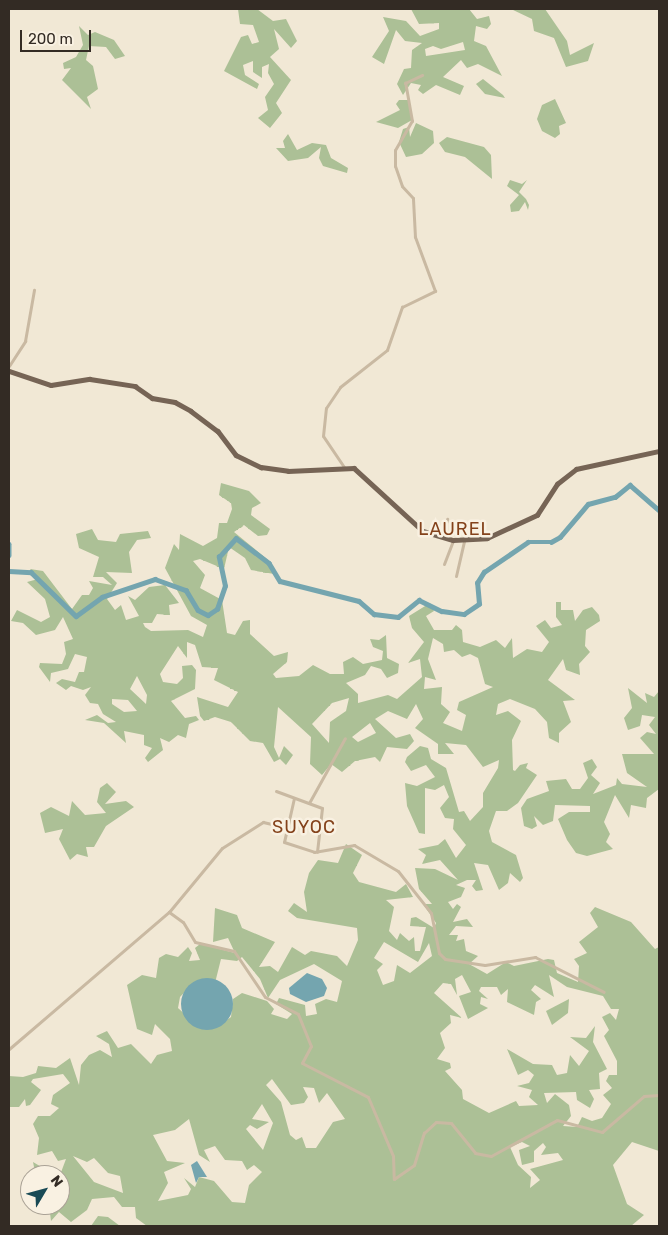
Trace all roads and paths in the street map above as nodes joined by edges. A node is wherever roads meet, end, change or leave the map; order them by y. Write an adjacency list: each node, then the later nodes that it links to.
1 (422, 74): 6 (street)
2 (34, 290): 3 (street)
3 (9, 366)
4 (9, 370): 6 (main road)
5 (659, 450): 10 (main road)
6 (344, 467): 8 (main road)
7 (447, 519): 8 (street)
8 (442, 538): 9 (main road)
9 (453, 540): 10 (main road); 11 (street)
10 (464, 541): 12 (street)
11 (444, 564)
12 (456, 576)
13 (345, 738): 16 (street)
14 (276, 790): 15 (street)
15 (294, 798): 16 (street); 17 (street)
16 (309, 803): 18 (street)
17 (286, 827): 18 (street); 19 (street)
18 (318, 852): 20 (street)
19 (169, 912): 21 (street); 22 (street)
20 (604, 992)
21 (9, 1049)
22 (659, 1095)

